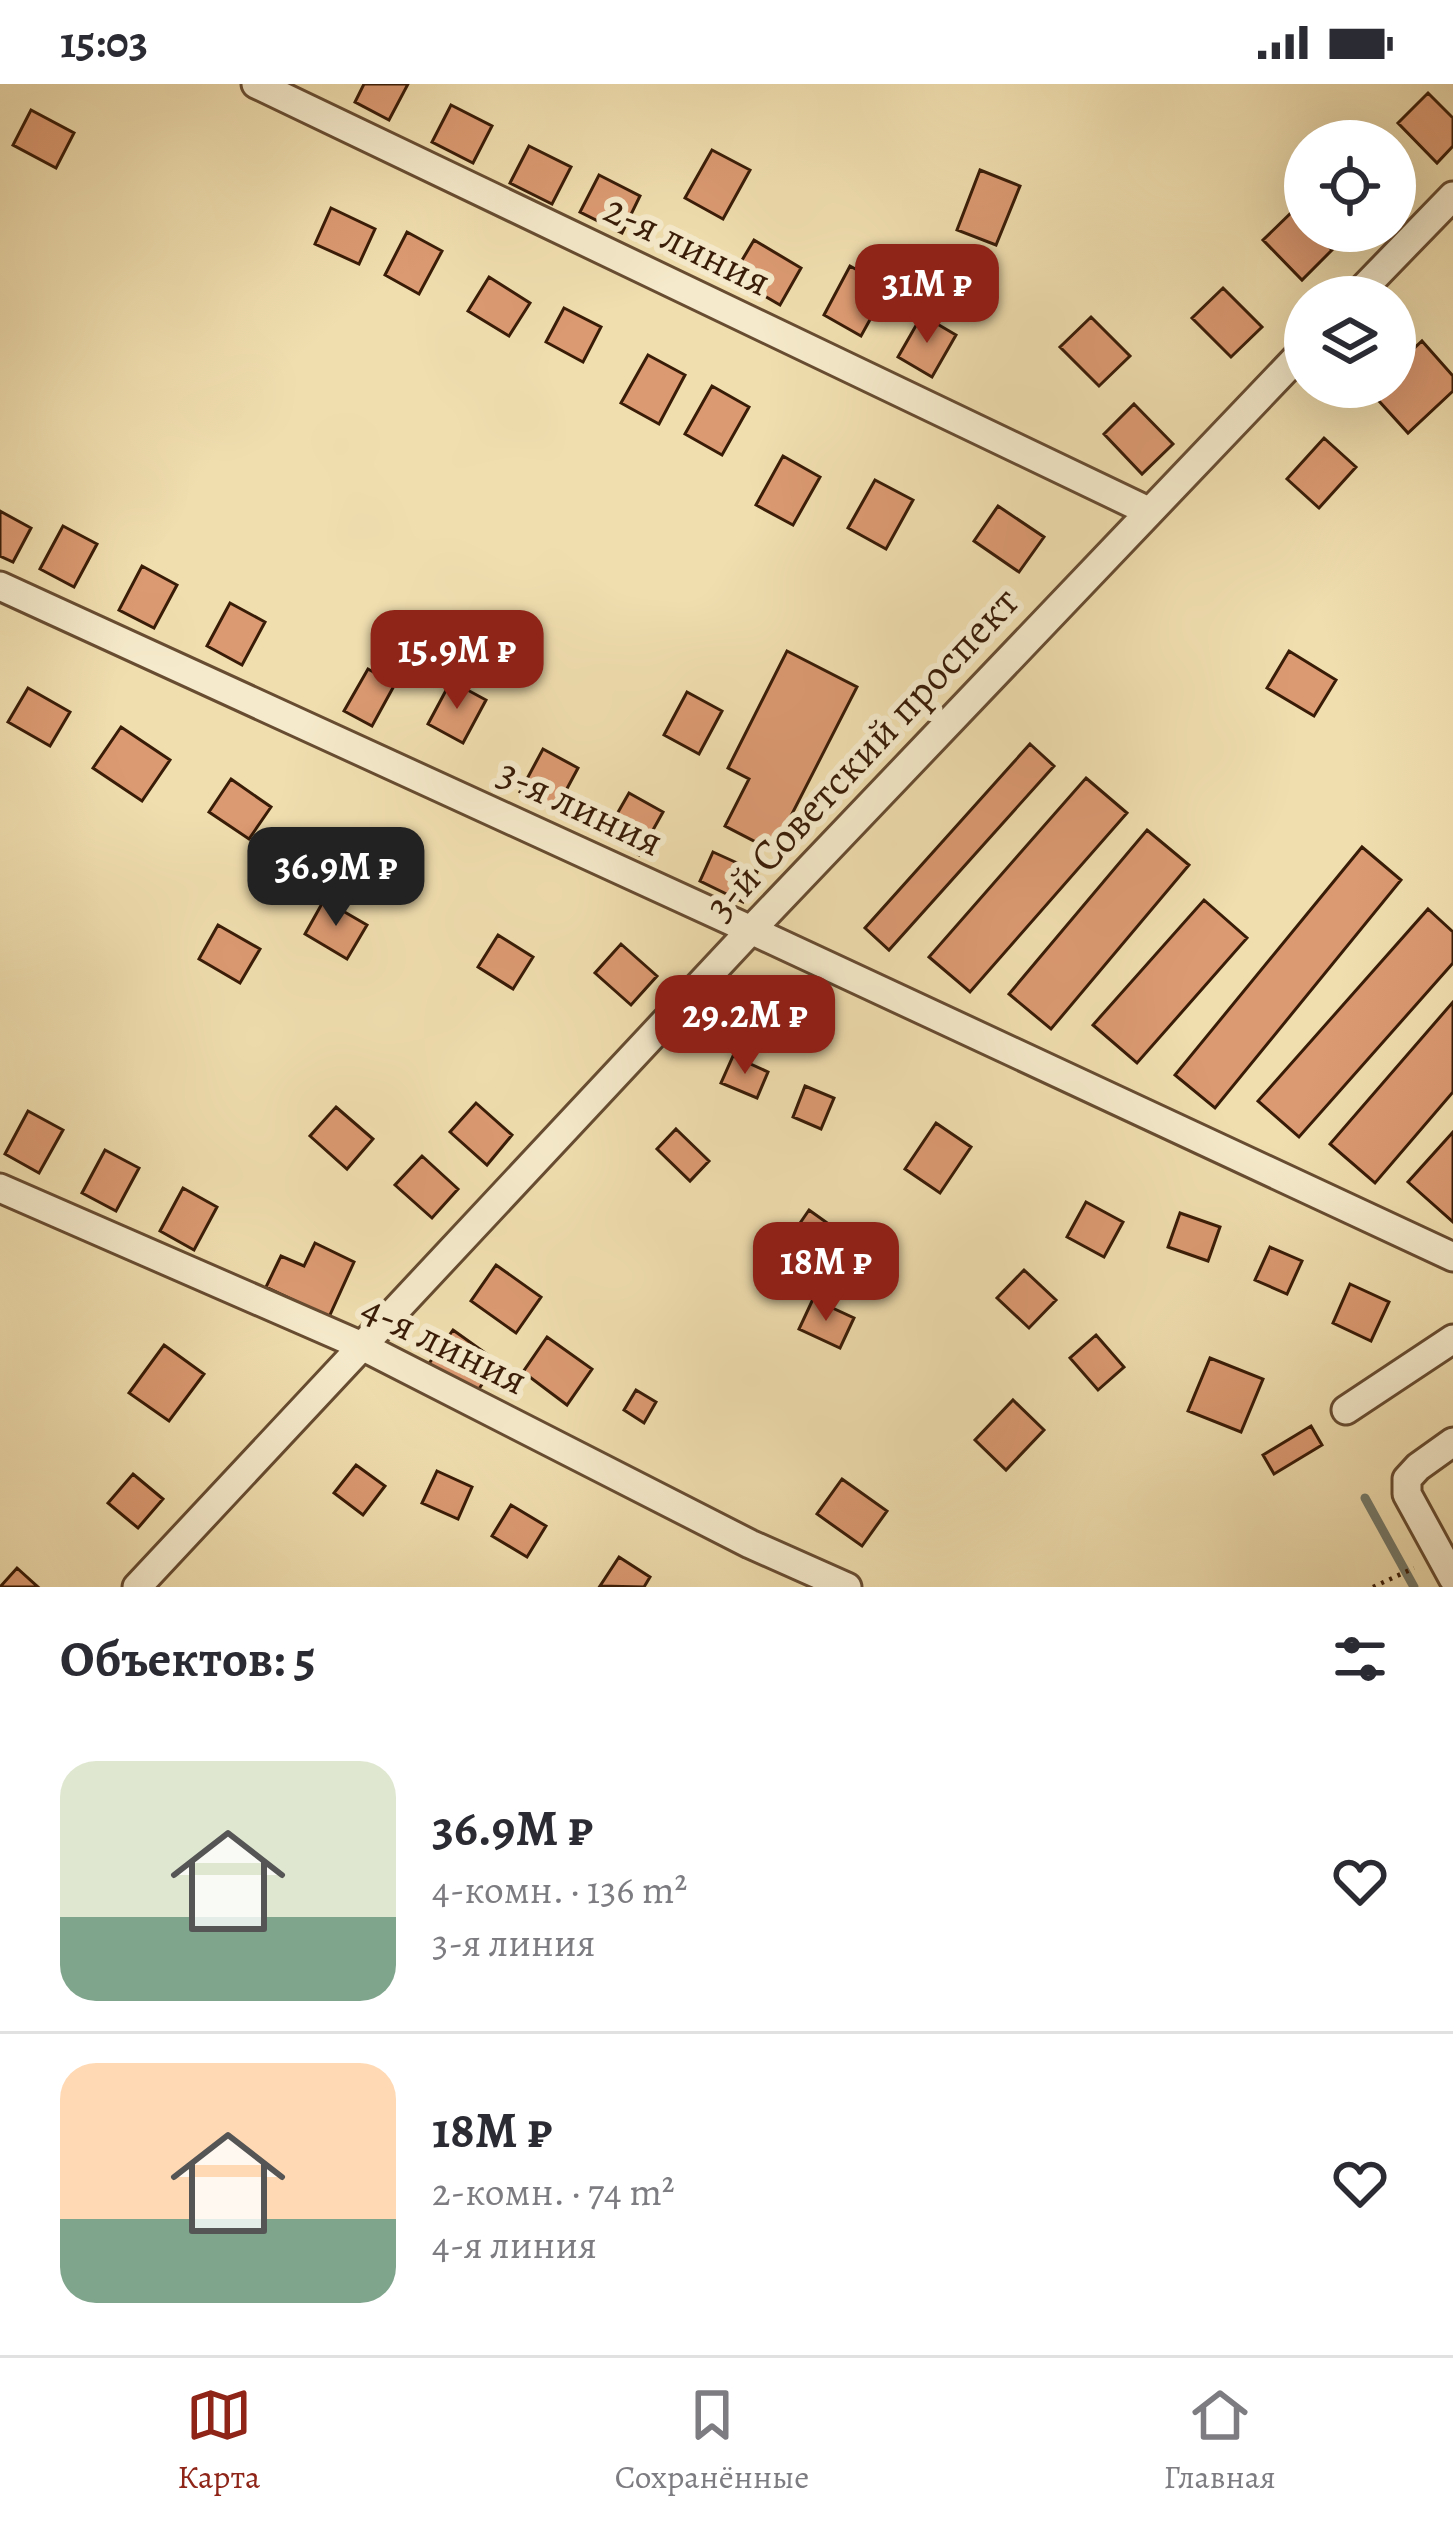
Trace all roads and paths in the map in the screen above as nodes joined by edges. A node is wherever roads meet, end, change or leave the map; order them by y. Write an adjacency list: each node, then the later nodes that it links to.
1 (256, 84): 5 (street, 2-я линия)
2 (1453, 196): 3 (street)
3 (1375, 276)
4 (1284, 371): 5 (street, 3-й Советский проспект)
5 (1148, 511): 7 (street, 3-й Советский проспект)
6 (0, 586): 7 (street, 3-я линия)
7 (751, 930): 9 (street, 3-я линия); 11 (street, 3-й Советский проспект)
8 (0, 1188): 11 (street, 4-я линия)
9 (1453, 1257)
10 (1453, 1339): 12 (street)
11 (362, 1346): 15 (street, 3-й Советский проспект); 16 (street, 4-я линия)
12 (1346, 1410)
13 (1453, 1442): 14 (street)
14 (1447, 1567): 17 (path)
15 (137, 1587)
16 (847, 1587)
17 (1373, 1587)

